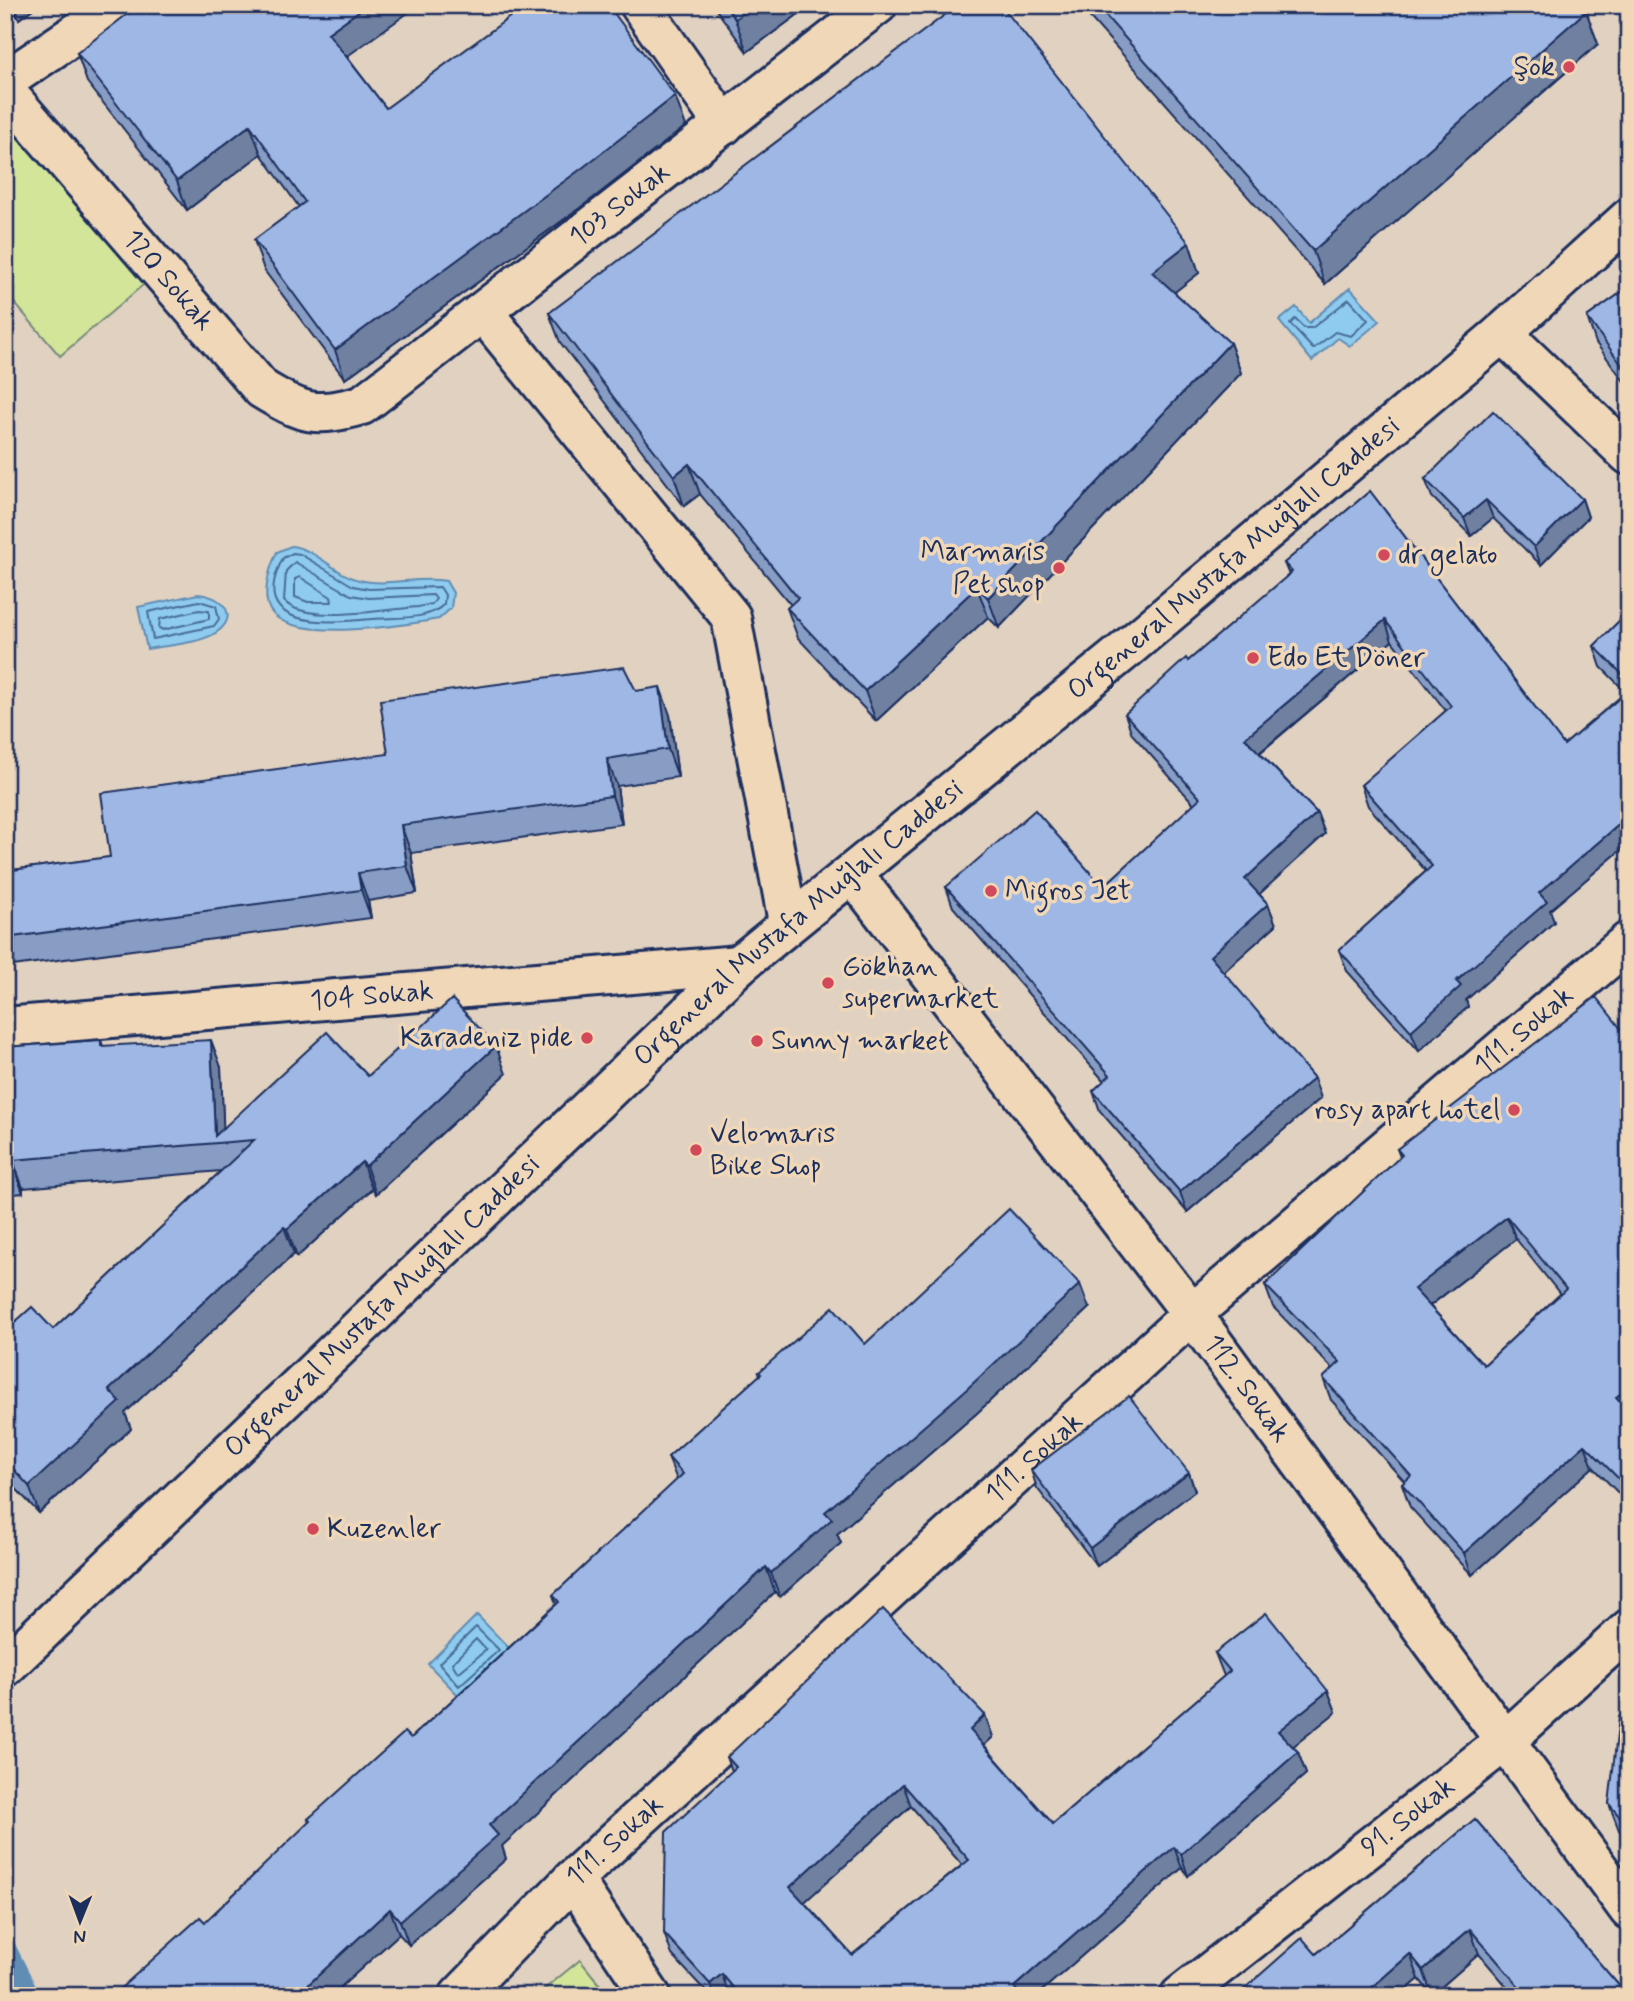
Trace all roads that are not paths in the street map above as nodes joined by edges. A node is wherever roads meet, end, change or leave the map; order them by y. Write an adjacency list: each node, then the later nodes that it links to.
1 (118, 5): 4 (street)
2 (640, 5): 6 (street)
3 (877, 5): 6 (street, 103 Sokak)
4 (5, 81)
5 (5, 92): 10 (street, 120 Sokak)
6 (724, 125): 8 (street, 103 Sokak)
7 (1629, 218): 9 (street, Orgeneral Mustafa Muğlalı Caddesi)
8 (483, 312): 10 (street, 103 Sokak); 13 (street)
9 (1502, 333): 11 (street); 12 (street, Orgeneral Mustafa Muğlalı Caddesi)
10 (362, 405)
11 (1629, 456)
12 (853, 874): 13 (street, Orgeneral Mustafa Muğlalı Caddesi); 17 (street, 112. Sokak)
13 (788, 922): 15 (street, Orgeneral Mustafa Muğlalı Caddesi)
14 (1629, 941): 17 (street, 111. Sokak)
15 (739, 965): 16 (street, 104 Sokak); 19 (street, Orgeneral Mustafa Muğlalı Caddesi)
16 (5, 1027)
17 (1192, 1314): 20 (street, 112. Sokak); 21 (street, 111. Sokak)
18 (1629, 1629): 20 (street, 91. Sokak)
19 (5, 1667)
20 (1504, 1741): 22 (street, 112. Sokak); 25 (street, 91. Sokak)
21 (573, 1879): 23 (street, 111. Sokak); 24 (street)
22 (1629, 1910)
23 (459, 1996)
24 (651, 1996)
25 (1180, 1996)

